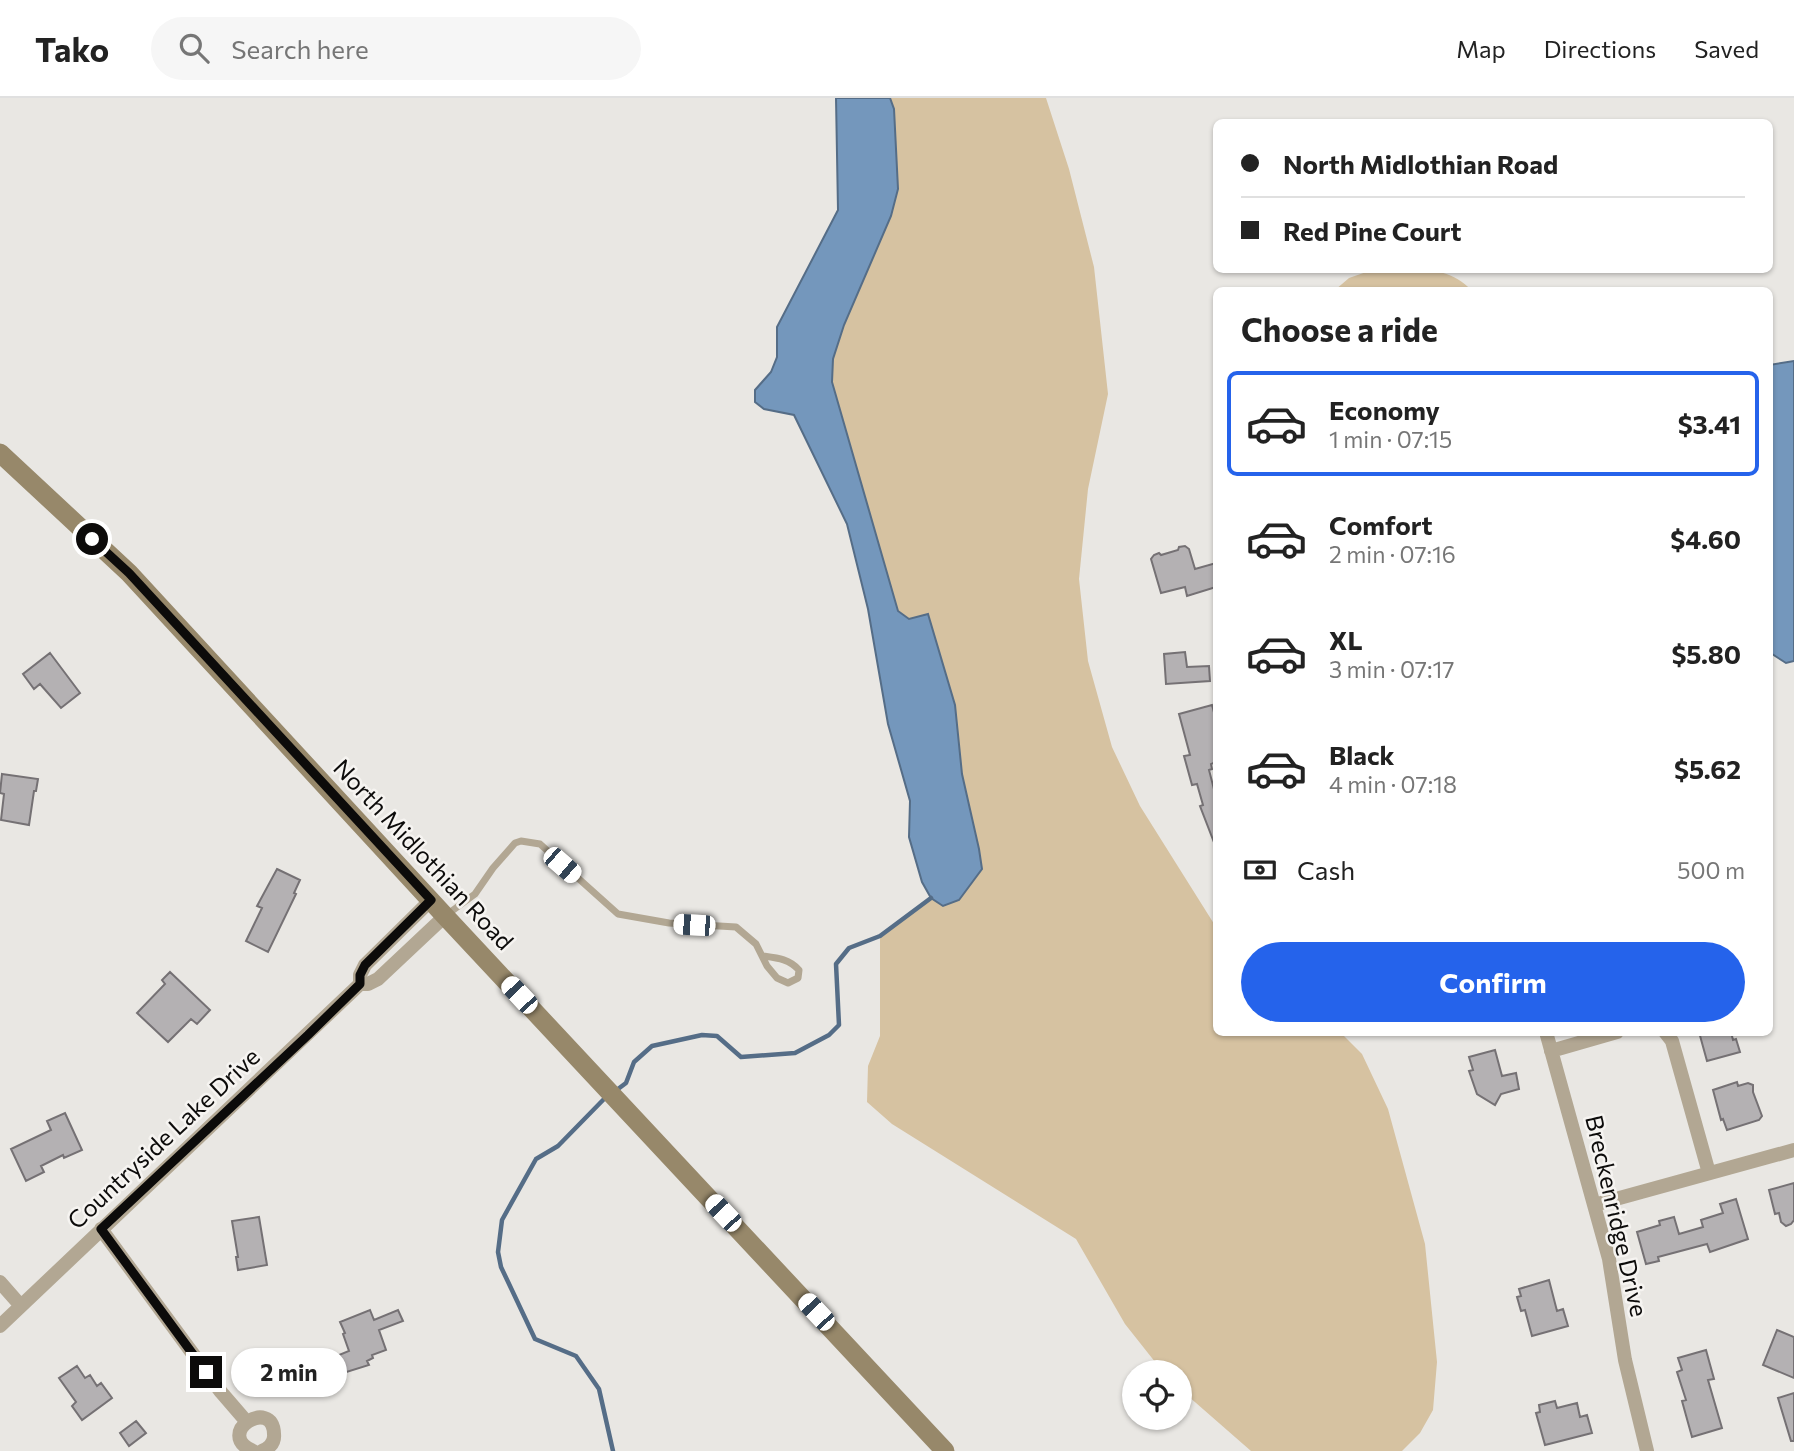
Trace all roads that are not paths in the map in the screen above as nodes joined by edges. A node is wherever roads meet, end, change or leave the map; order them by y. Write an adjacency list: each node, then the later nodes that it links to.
1 (0, 453): 2 (main road, North Midlothian Road)
2 (431, 900): 3 (main road, North Midlothian Road); 5 (street, Countryside Lake Drive)
3 (445, 916): 4 (lane); 5 (street, Countryside Lake Drive); 20 (main road, North Midlothian Road)
4 (763, 957): 4 (lane)
5 (360, 984): 13 (street, Countryside Lake Drive)
6 (1547, 1036): 9 (street, Breckenridge Drive)
7 (1603, 1036): 9 (street)
8 (1668, 1036): 11 (street)
9 (1551, 1051): 12 (street, Breckenridge Drive)
10 (1794, 1150): 11 (street)
11 (1709, 1173): 12 (street)
12 (1594, 1205): 21 (street, Breckenridge Drive)
13 (101, 1229): 15 (street, Countryside Lake Drive); 17 (street)
14 (0, 1282): 15 (street)
15 (21, 1306): 16 (street, Countryside Lake Drive)
16 (0, 1326)
17 (246, 1421): 18 (street); 19 (street)
18 (253, 1451)
19 (262, 1451)
20 (945, 1451)
21 (1647, 1451)

